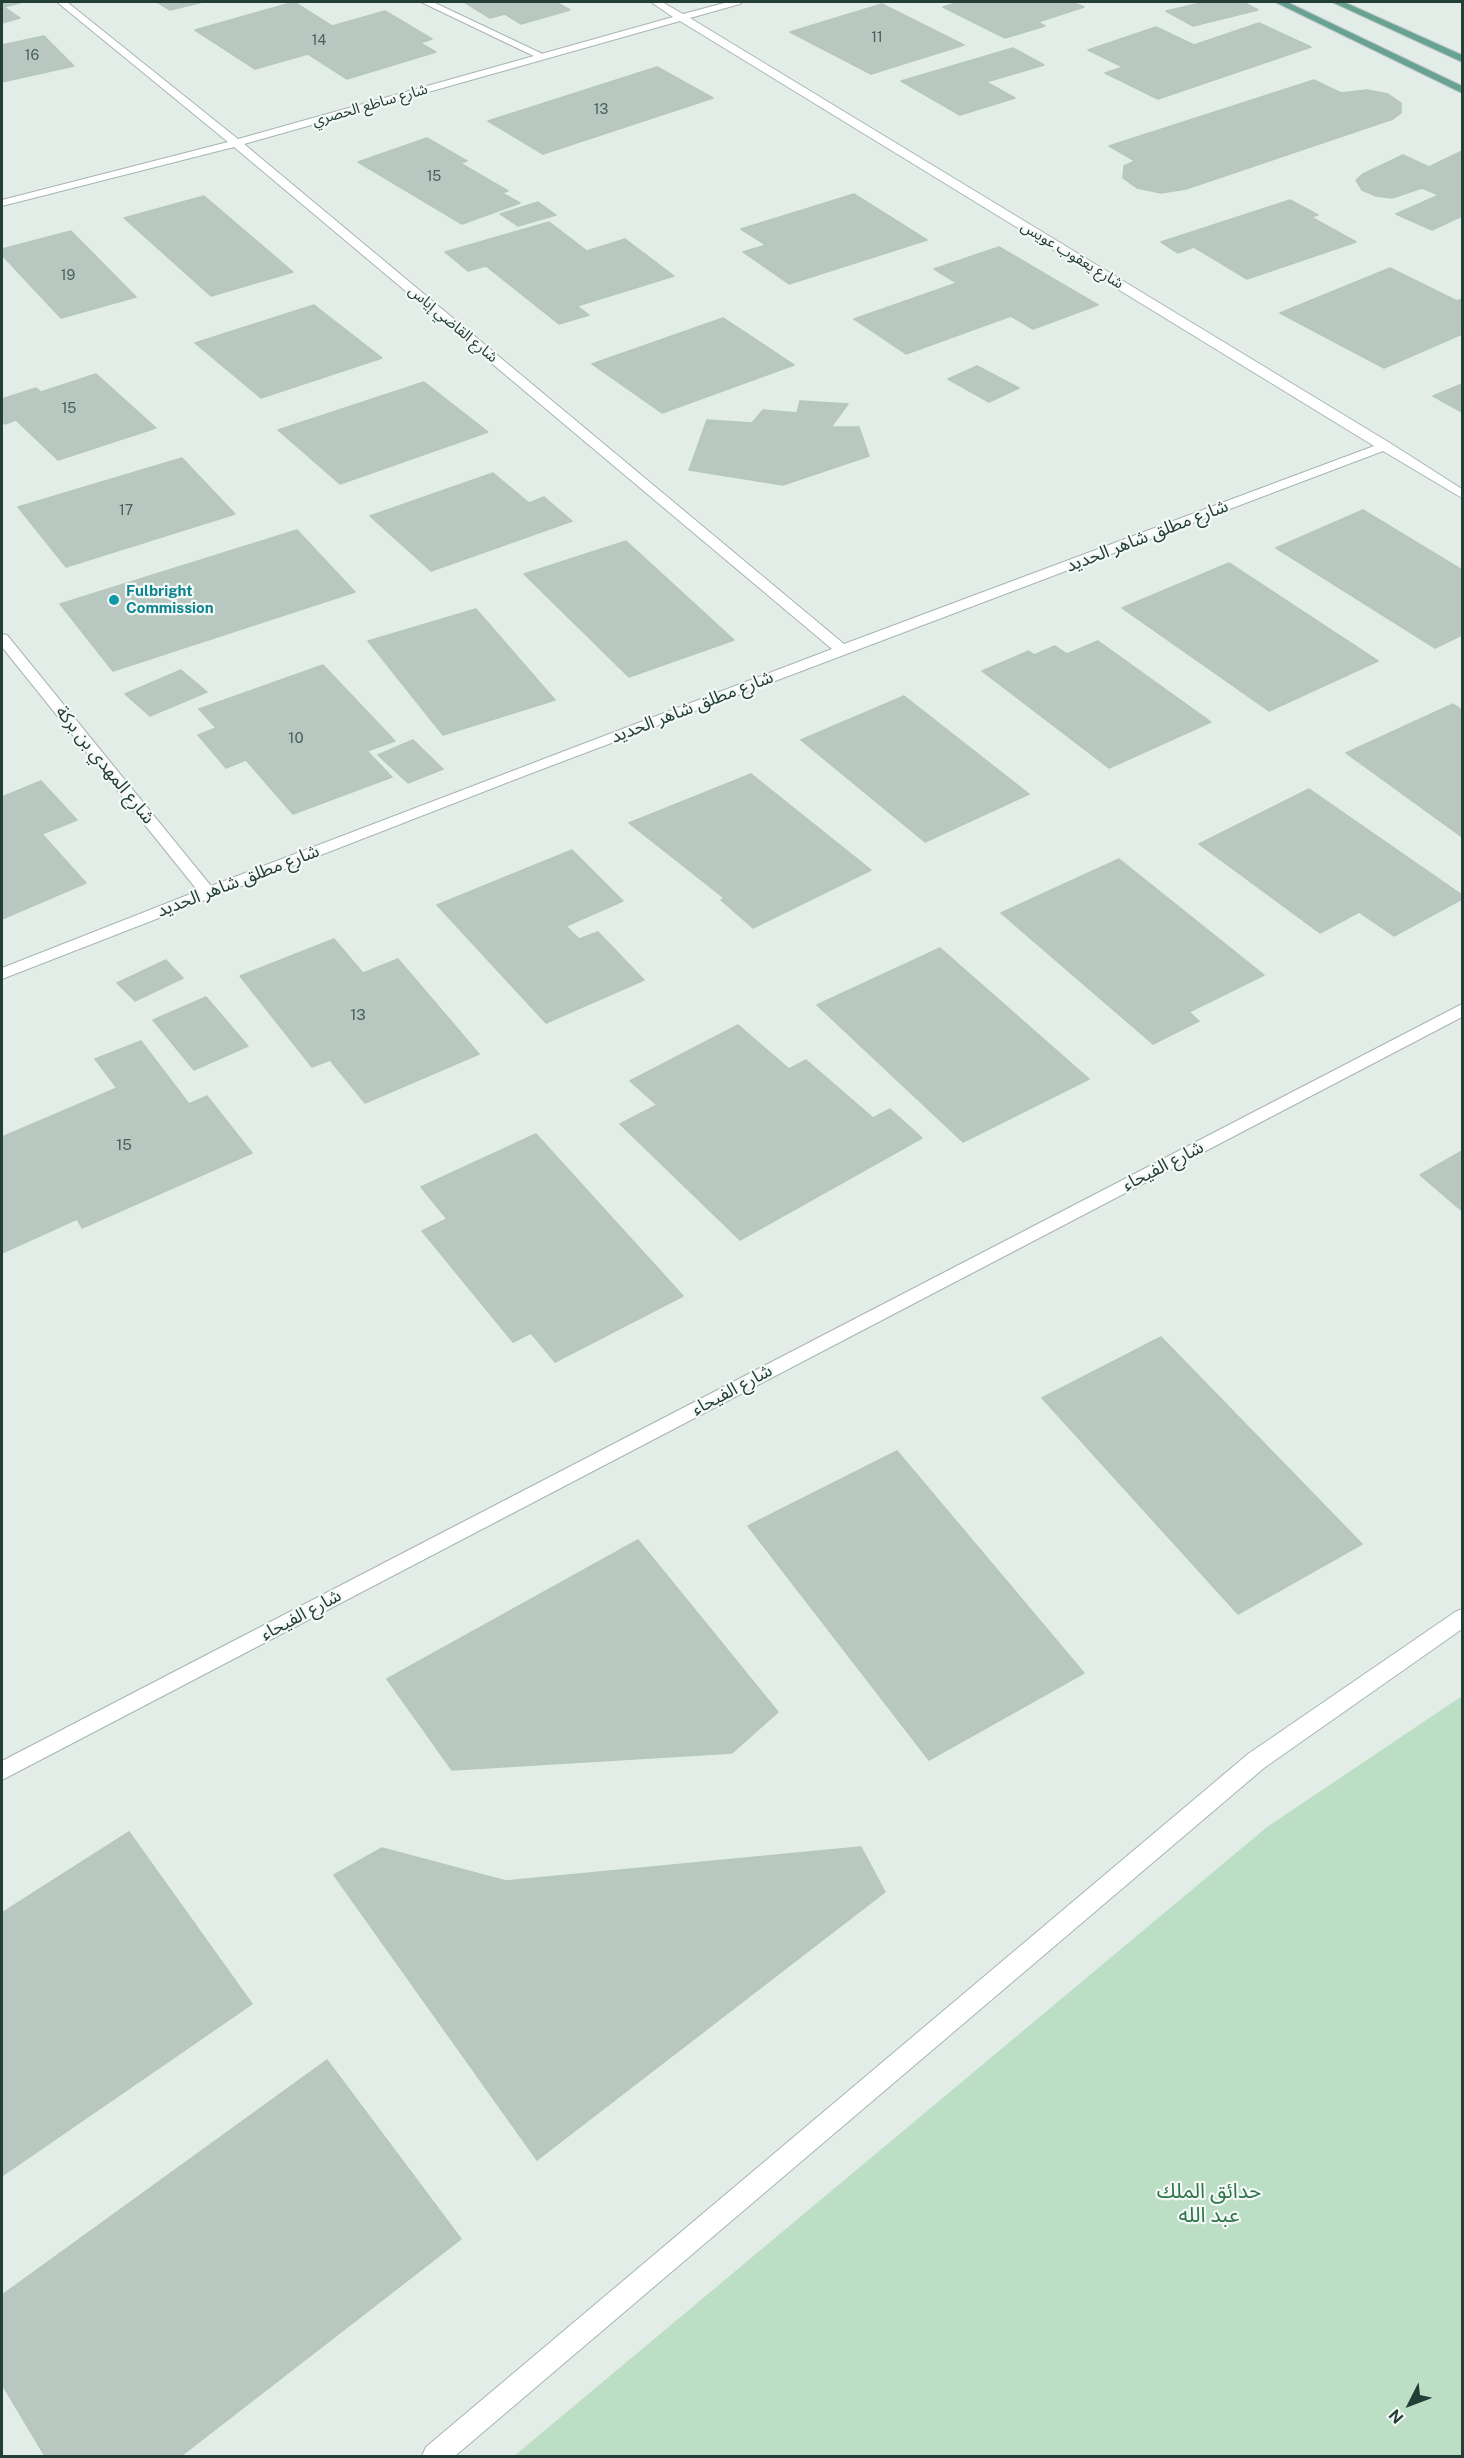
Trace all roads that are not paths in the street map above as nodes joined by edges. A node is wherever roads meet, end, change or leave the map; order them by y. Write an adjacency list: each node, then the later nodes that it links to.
1 (62, 2): 11 (street, شارع القاضي إياس)
2 (426, 2): 8 (street)
3 (656, 2): 7 (street, شارع يعقوب عويس)
4 (737, 2): 7 (street, شارع ساطع الحصري)
5 (1280, 2): 10 (main road)
6 (1337, 2): 9 (main road)
7 (681, 17): 8 (street, شارع ساطع الحصري); 13 (street, شارع يعقوب عويس)
8 (543, 57): 11 (street, شارع ساطع الحصري)
9 (1462, 59)
10 (1462, 90)
11 (236, 143): 12 (street, شارع ساطع الحصري); 16 (street, شارع القاضي إياس)
12 (2, 203)
13 (1385, 446): 14 (street, شارع يعقوب عويس); 16 (street, شارع مطلق شاهر الحديد)
14 (1462, 494)
15 (2, 638): 17 (street, شارع المهدي بن بركة)
16 (842, 650): 17 (street, شارع مطلق شاهر الحديد)
17 (208, 892): 18 (street, شارع مطلق شاهر الحديد)
18 (2, 974)
19 (1462, 1010): 21 (street, شارع الفيحاء)
20 (1462, 1618): 22 (street)
21 (2, 1771)
22 (435, 2457)

